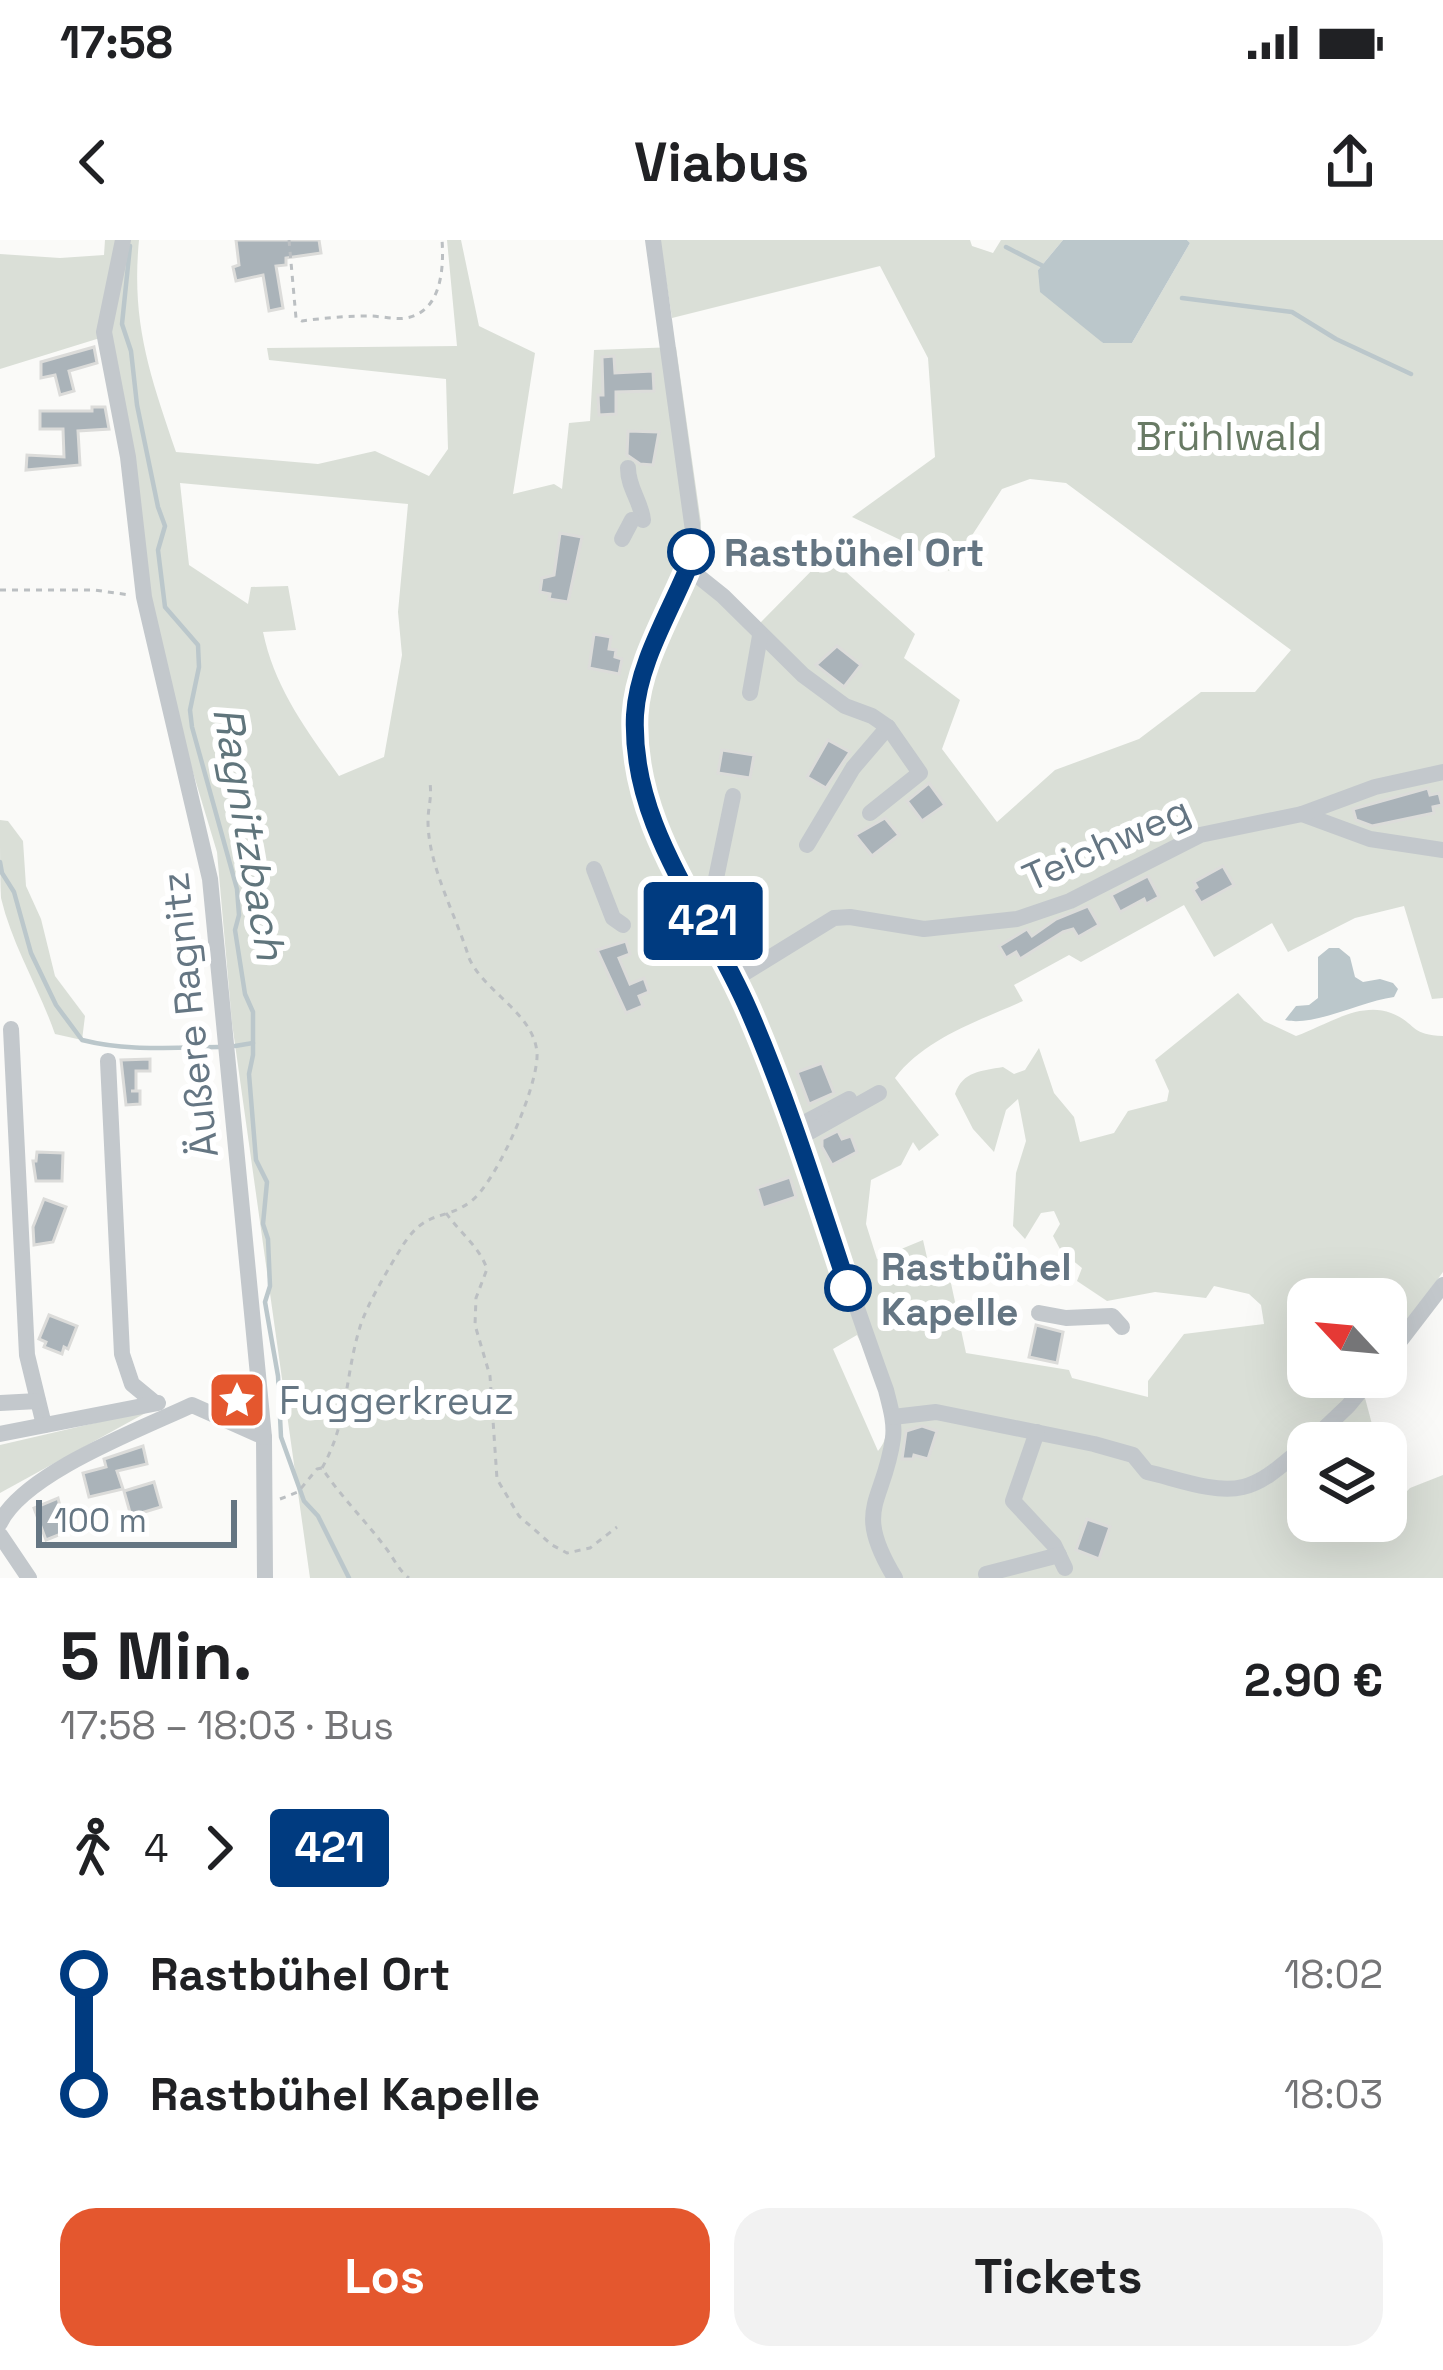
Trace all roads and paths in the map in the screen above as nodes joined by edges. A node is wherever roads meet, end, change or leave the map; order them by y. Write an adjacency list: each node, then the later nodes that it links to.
1 (123, 240): 9 (street, Äußere Ragnitz)
2 (289, 240): 3 (path)
3 (442, 240)
4 (653, 240): 7 (street)
5 (628, 468): 6 (street)
6 (622, 539)
7 (688, 568): 10 (street); 22 (street)
8 (0, 590): 9 (path)
9 (143, 597): 44 (street, Äußere Ragnitz)
10 (760, 636): 11 (street); 12 (street)
11 (750, 692)
12 (888, 728): 16 (street); 18 (street)
13 (1443, 772): 17 (street, Teichweg)
14 (430, 783): 29 (path)
15 (734, 796): 22 (street)
16 (870, 813)
17 (1302, 814): 19 (street); 23 (street, Teichweg)
18 (808, 845)
19 (1443, 850)
20 (594, 869): 21 (street)
21 (623, 925)
22 (712, 937): 23 (street)
23 (735, 979): 28 (street)
24 (11, 1029): 35 (street)
25 (108, 1060): 37 (street)
26 (879, 1093): 28 (street)
27 (849, 1099): 28 (street)
28 (796, 1134): 39 (street)
29 (446, 1211): 46 (path); 49 (path)
30 (1443, 1285): 33 (street)
31 (1039, 1313): 32 (street)
32 (1122, 1327)
33 (1407, 1332)
34 (1352, 1398): 40 (street)
35 (38, 1401): 36 (street); 41 (street)
36 (0, 1403)
37 (155, 1403): 38 (street); 41 (street)
38 (192, 1405): 44 (street); 48 (street)
39 (893, 1417): 42 (street); 55 (street)
40 (1328, 1422)
41 (44, 1425): 43 (street)
42 (1037, 1432): 45 (street); 51 (street)
43 (0, 1434)
44 (264, 1437): 47 (street, Äußere Ragnitz)
45 (1287, 1459)
46 (322, 1468): 47 (path); 54 (path)
47 (265, 1502): 53 (street, Äußere Ragnitz)
48 (0, 1522)
49 (617, 1527)
50 (0, 1535): 52 (street)
51 (986, 1574)
52 (29, 1578)
53 (265, 1578)
54 (409, 1578)
55 (895, 1578)

